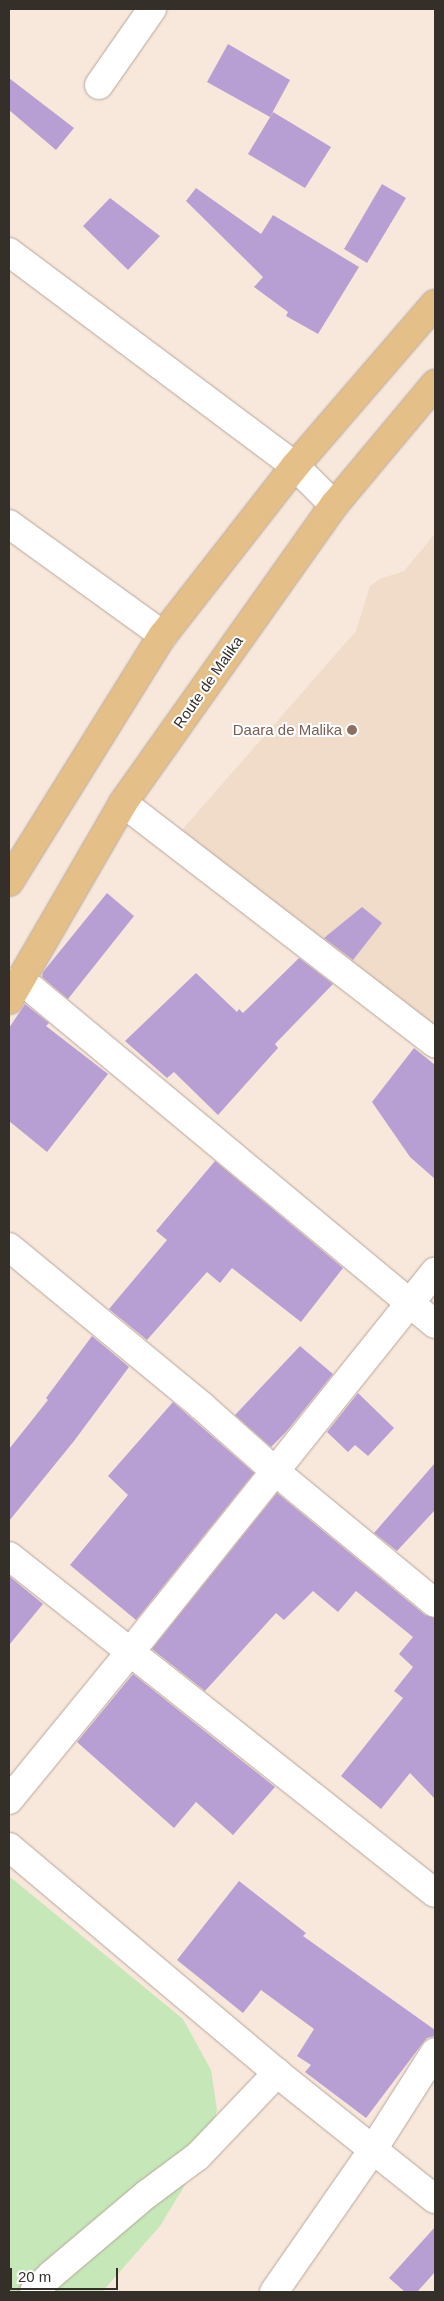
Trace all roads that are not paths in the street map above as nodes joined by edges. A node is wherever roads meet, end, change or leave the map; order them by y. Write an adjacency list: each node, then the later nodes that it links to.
1 (152, 9): 2 (street)
2 (99, 85)
3 (9, 252): 6 (street)
4 (435, 304): 6 (main road)
5 (435, 384): 7 (main road, Route de Malika)
6 (295, 466): 7 (street); 9 (main road)
7 (334, 505): 10 (main road, Route de Malika)
8 (9, 524): 9 (street)
9 (163, 634): 11 (main road)
10 (123, 803): 12 (main road, Route de Malika); 13 (street)
11 (9, 882)
12 (14, 989): 16 (street)
13 (435, 1043)
14 (9, 1247): 18 (street)
15 (435, 1272): 16 (street)
16 (411, 1304): 17 (street); 18 (street)
17 (435, 1324)
18 (276, 1472): 20 (street); 21 (street)
19 (9, 1556): 21 (street)
20 (435, 1603)
21 (131, 1651): 22 (street); 24 (street)
22 (9, 1800)
23 (9, 1847): 26 (street)
24 (435, 1893)
25 (435, 2052): 27 (street)
26 (277, 2073): 27 (street); 29 (street)
27 (372, 2151): 28 (street); 30 (street)
28 (435, 2199)
29 (34, 2292)
30 (274, 2292)

